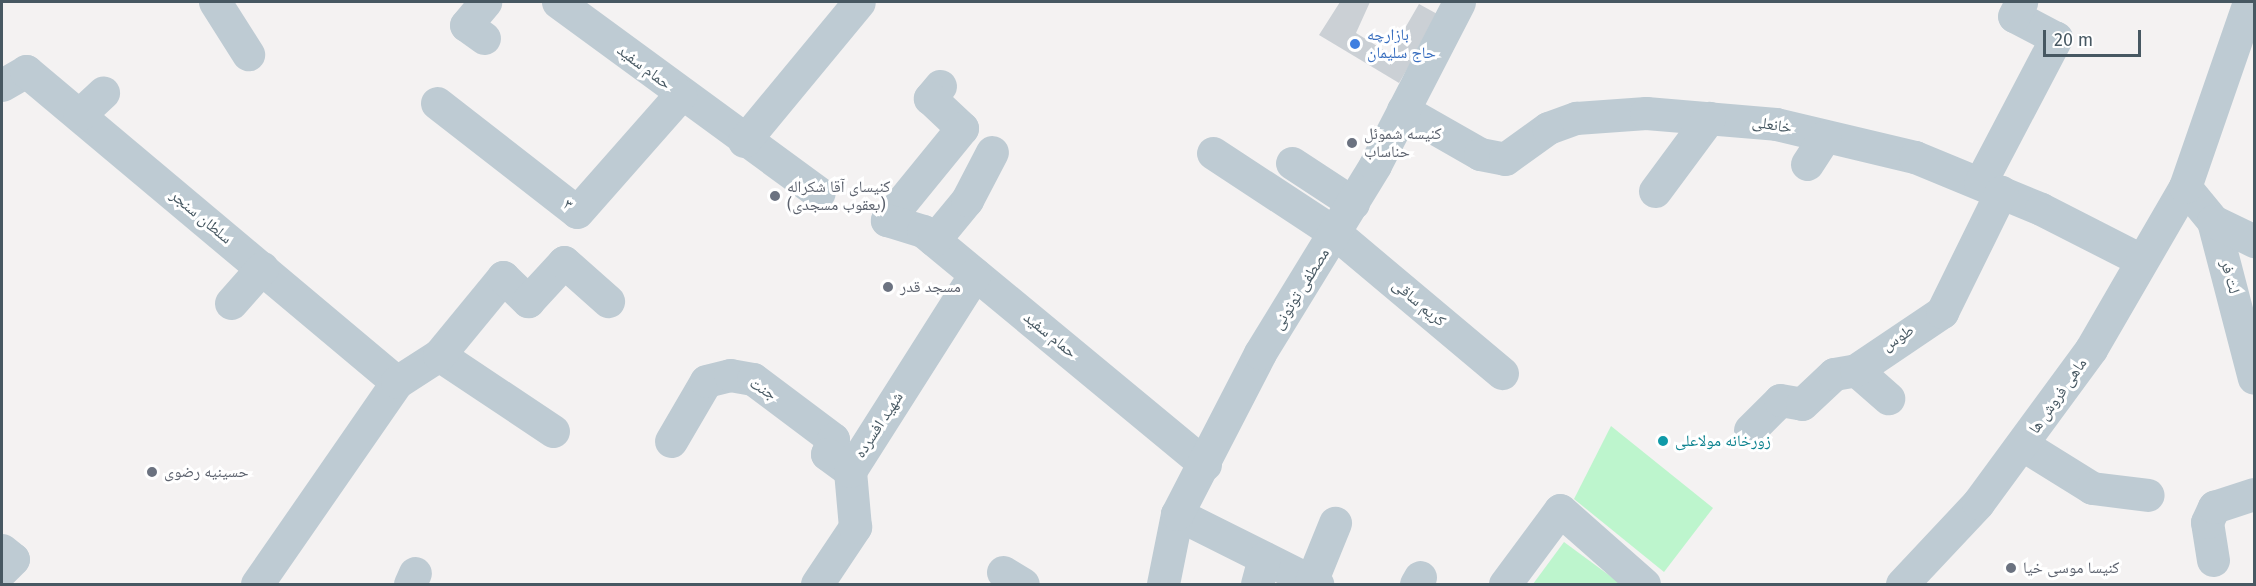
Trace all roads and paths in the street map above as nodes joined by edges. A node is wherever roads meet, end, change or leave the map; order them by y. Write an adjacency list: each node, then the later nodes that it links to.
1 (214, 2): 9 (street)
2 (485, 2): 8 (street)
3 (558, 2): 13 (street, حمام سفید)
4 (859, 2): 19 (street)
5 (1460, 2): 15 (street, مصطفی توتونی)
6 (2021, 2): 25 (street, طوس)
7 (2249, 2): 24 (street, ماهی فروش ها)
8 (484, 38)
9 (248, 54)
10 (2, 85): 16 (street, سلطان سنجر)
11 (940, 86): 31 (street, حمام سفید)
12 (103, 93): 16 (street)
13 (680, 95): 14 (street, ۳); 19 (street, حمام سفید)
14 (437, 103)
15 (1403, 110): 17 (street, خانعلی); 28 (street, مصطفی توتونی)
16 (79, 115): 34 (street, سلطان سنجر)
17 (1709, 118): 18 (street, خانعلی); 26 (street)
18 (1825, 136): 23 (street); 25 (street, خانعلی)
19 (744, 141): 27 (street, حمام سفید)
20 (993, 152): 31 (street)
21 (1213, 153): 30 (street, کریم ساقی)
22 (1292, 163): 28 (street)
23 (1806, 164)
24 (2185, 187): 29 (street, لت فر); 33 (street, ماهی فروش ها)
25 (1991, 188): 33 (street, خانعلی); 39 (street, طوس)
26 (1655, 191)
27 (819, 193)
28 (1353, 203): 30 (street, مصطفی توتونی)
29 (2213, 221): 32 (street); 41 (street, لت فر)
30 (1335, 233): 40 (street, کریم ساقی); 48 (street, مصطفی توتونی)
31 (934, 240): 35 (street, حمام سفید)
32 (2254, 241)
33 (2141, 260): 47 (street, ماهی فروش ها)
34 (262, 268): 37 (street); 42 (street, سلطان سنجر)
35 (975, 274): 48 (street, حمام سفید); 49 (street, شهید افسرده)
36 (608, 301): 38 (street)
37 (231, 303)
38 (440, 355): 42 (street); 45 (street)
39 (1856, 370): 43 (street); 44 (street, طوس)
40 (1502, 373)
41 (2254, 378)
42 (398, 382): 59 (street)
43 (1888, 398)
44 (1750, 430)
45 (553, 431)
46 (671, 441): 49 (street, جنت)
47 (2023, 445): 51 (street); 56 (street, ماهی فروش ها)
48 (1205, 464): 52 (street, مصطفی توتونی)
49 (850, 471): 60 (street, شهید افسرده)
50 (2254, 494): 54 (street)
51 (2148, 495)
52 (1177, 514): 55 (street); 61 (street, مصطفی توتونی)
53 (1335, 523): 57 (street)
54 (2213, 560)
55 (1260, 571): 57 (street)
56 (1919, 578)
57 (1314, 583)
58 (1644, 584): 62 (street)
59 (257, 585)
60 (817, 585)
61 (1163, 585)
62 (1505, 585)

